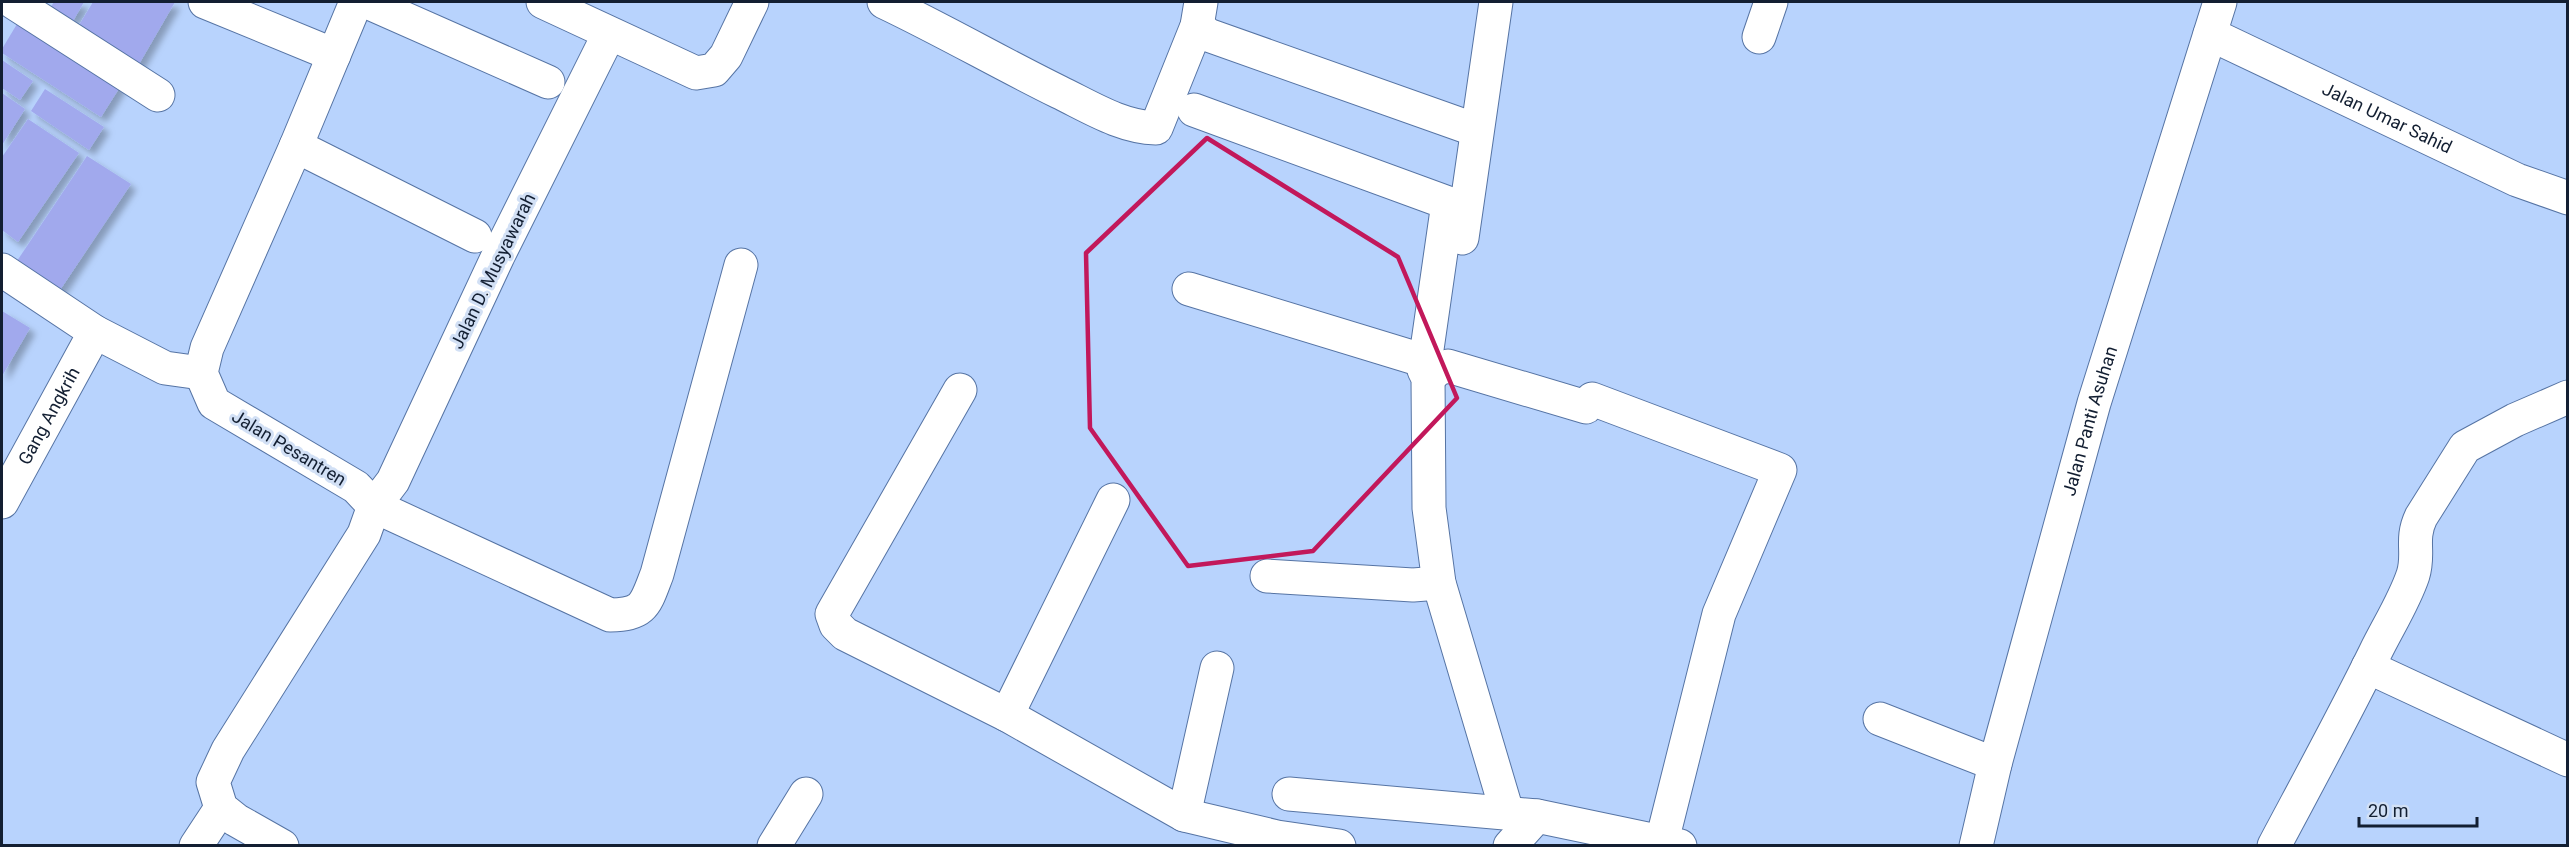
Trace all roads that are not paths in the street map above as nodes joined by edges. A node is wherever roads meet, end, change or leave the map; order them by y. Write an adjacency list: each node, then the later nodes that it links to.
1 (13, 2): 17 (street)
2 (205, 2): 15 (street)
3 (356, 2): 15 (street)
4 (367, 2): 16 (street)
5 (543, 2): 12 (street)
6 (752, 2): 12 (street)
7 (884, 2): 11 (street)
8 (1496, 2): 19 (street)
9 (1771, 2): 14 (street)
10 (2220, 2): 13 (street, Jalan Panti Asuhan)
11 (1199, 14): 19 (street)
12 (609, 34): 33 (street, Jalan D. Musyawarah)
13 (2210, 34): 21 (street, Jalan Umar Sahid); 41 (street, Jalan Panti Asuhan)
14 (1759, 37)
15 (334, 55): 20 (street)
16 (548, 82)
17 (158, 95)
18 (1194, 110): 27 (street)
19 (1476, 130): 27 (street)
20 (296, 146): 22 (street); 28 (street)
21 (2568, 198)
22 (475, 236)
23 (741, 265): 33 (street, Jalan Pesantren)
24 (2, 270): 26 (street)
25 (1189, 289): 27 (street)
26 (95, 332): 28 (street); 32 (street, Gang Angkrih)
27 (1430, 369): 35 (street); 47 (street)
28 (201, 373): 33 (street, Jalan Pesantren)
29 (960, 390): 38 (street)
30 (2568, 397): 36 (street)
31 (1113, 500): 38 (street)
32 (2, 502)
33 (374, 506): 44 (street)
34 (1267, 576): 35 (street)
35 (1439, 584): 46 (street)
36 (2368, 667): 40 (street); 54 (street)
37 (1217, 668): 45 (street)
38 (1007, 715): 45 (street)
39 (1880, 719): 41 (street)
40 (2568, 760)
41 (1995, 764): 53 (street, Jalan Panti Asuhan)
42 (806, 794): 50 (street)
43 (1289, 794): 46 (street)
44 (221, 808): 48 (street); 49 (street)
45 (1184, 814): 51 (street)
46 (1522, 814): 47 (street); 52 (street)
47 (1671, 843)
48 (196, 846)
49 (282, 846)
50 (774, 846)
51 (1339, 846)
52 (1510, 846)
53 (1976, 846)
54 (2274, 846)

